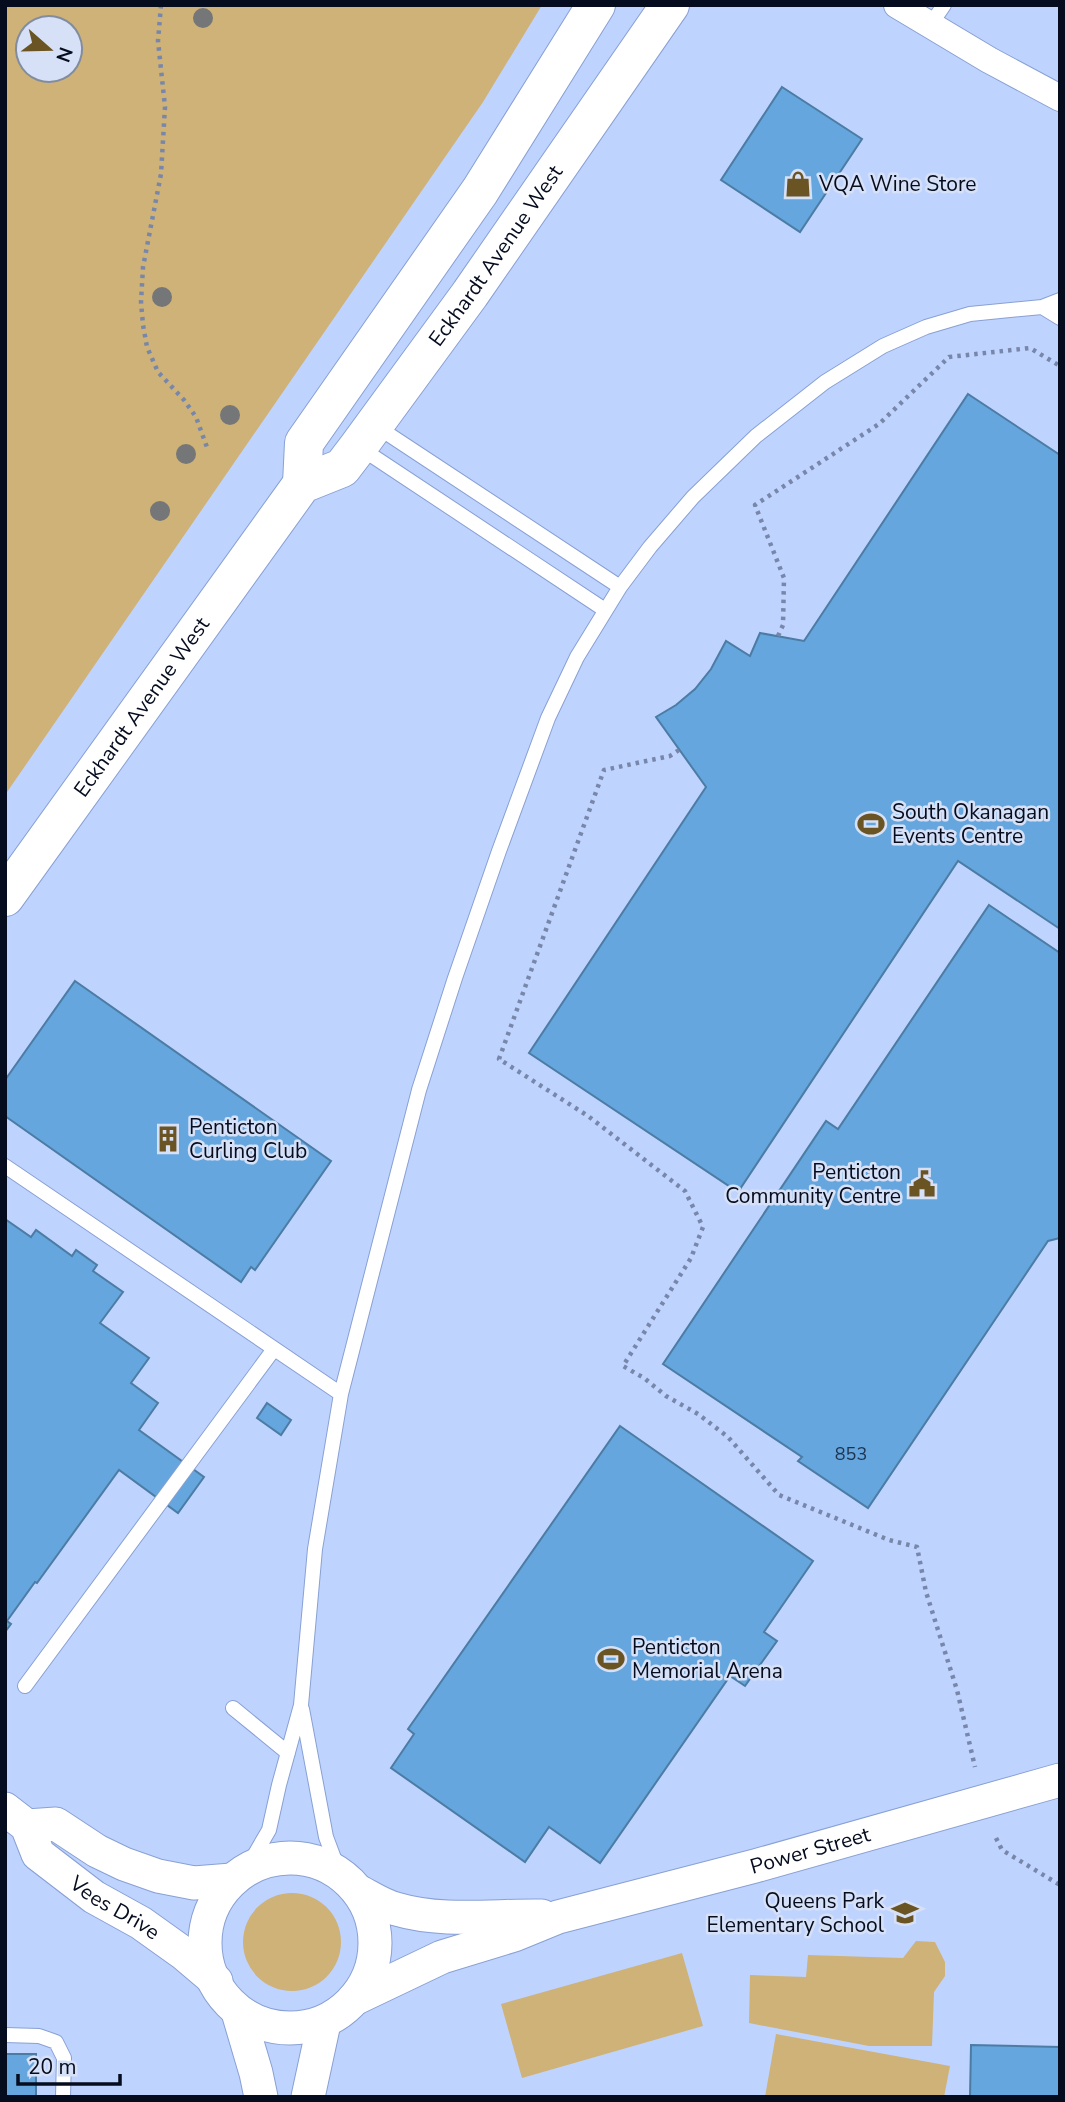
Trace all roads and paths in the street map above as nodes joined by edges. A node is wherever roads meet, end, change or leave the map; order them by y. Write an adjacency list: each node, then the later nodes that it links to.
1 (161, 5): 12 (path)
2 (596, 5): 13 (highway)
3 (670, 5): 11 (highway, Eckhardt Avenue West)
4 (897, 5): 5 (street)
5 (938, 15): 6 (street)
6 (1060, 98)
7 (1060, 300): 8 (lane)
8 (1042, 307): 9 (lane); 14 (lane)
9 (1060, 318)
10 (1060, 366): 16 (path)
11 (366, 436): 13 (highway, Eckhardt Avenue West); 14 (lane); 15 (lane)
12 (208, 450)
13 (302, 484): 18 (highway, Eckhardt Avenue West)
14 (620, 587): 15 (lane)
15 (605, 610): 21 (lane)
16 (778, 636)
17 (679, 750): 26 (path)
18 (6, 894)
19 (5, 1166): 20 (lane)
20 (274, 1349): 21 (lane); 22 (lane)
21 (341, 1394): 23 (lane)
22 (25, 1686)
23 (301, 1704): 25 (lane); 31 (lane)
24 (233, 1708): 25 (lane)
25 (288, 1753): 30 (lane)
26 (975, 1766)
27 (1060, 1780): 33 (street, Power Street)
28 (16, 1817): 30 (street, Vees Drive); 34 (street, Vees Drive)
29 (996, 1838): 32 (path)
30 (240, 1873): 31 (street); 34 (street)
31 (352, 1885): 33 (street, Power Street); 35 (street)
32 (1060, 1885)
33 (558, 1917): 35 (street, Power Street)
34 (216, 1981): 36 (street)
35 (354, 1999): 37 (street)
36 (238, 2012): 37 (street); 40 (street)
37 (324, 2023): 41 (street)
38 (5, 2035): 39 (lane)
39 (63, 2097)
40 (261, 2097)
41 (308, 2097)

